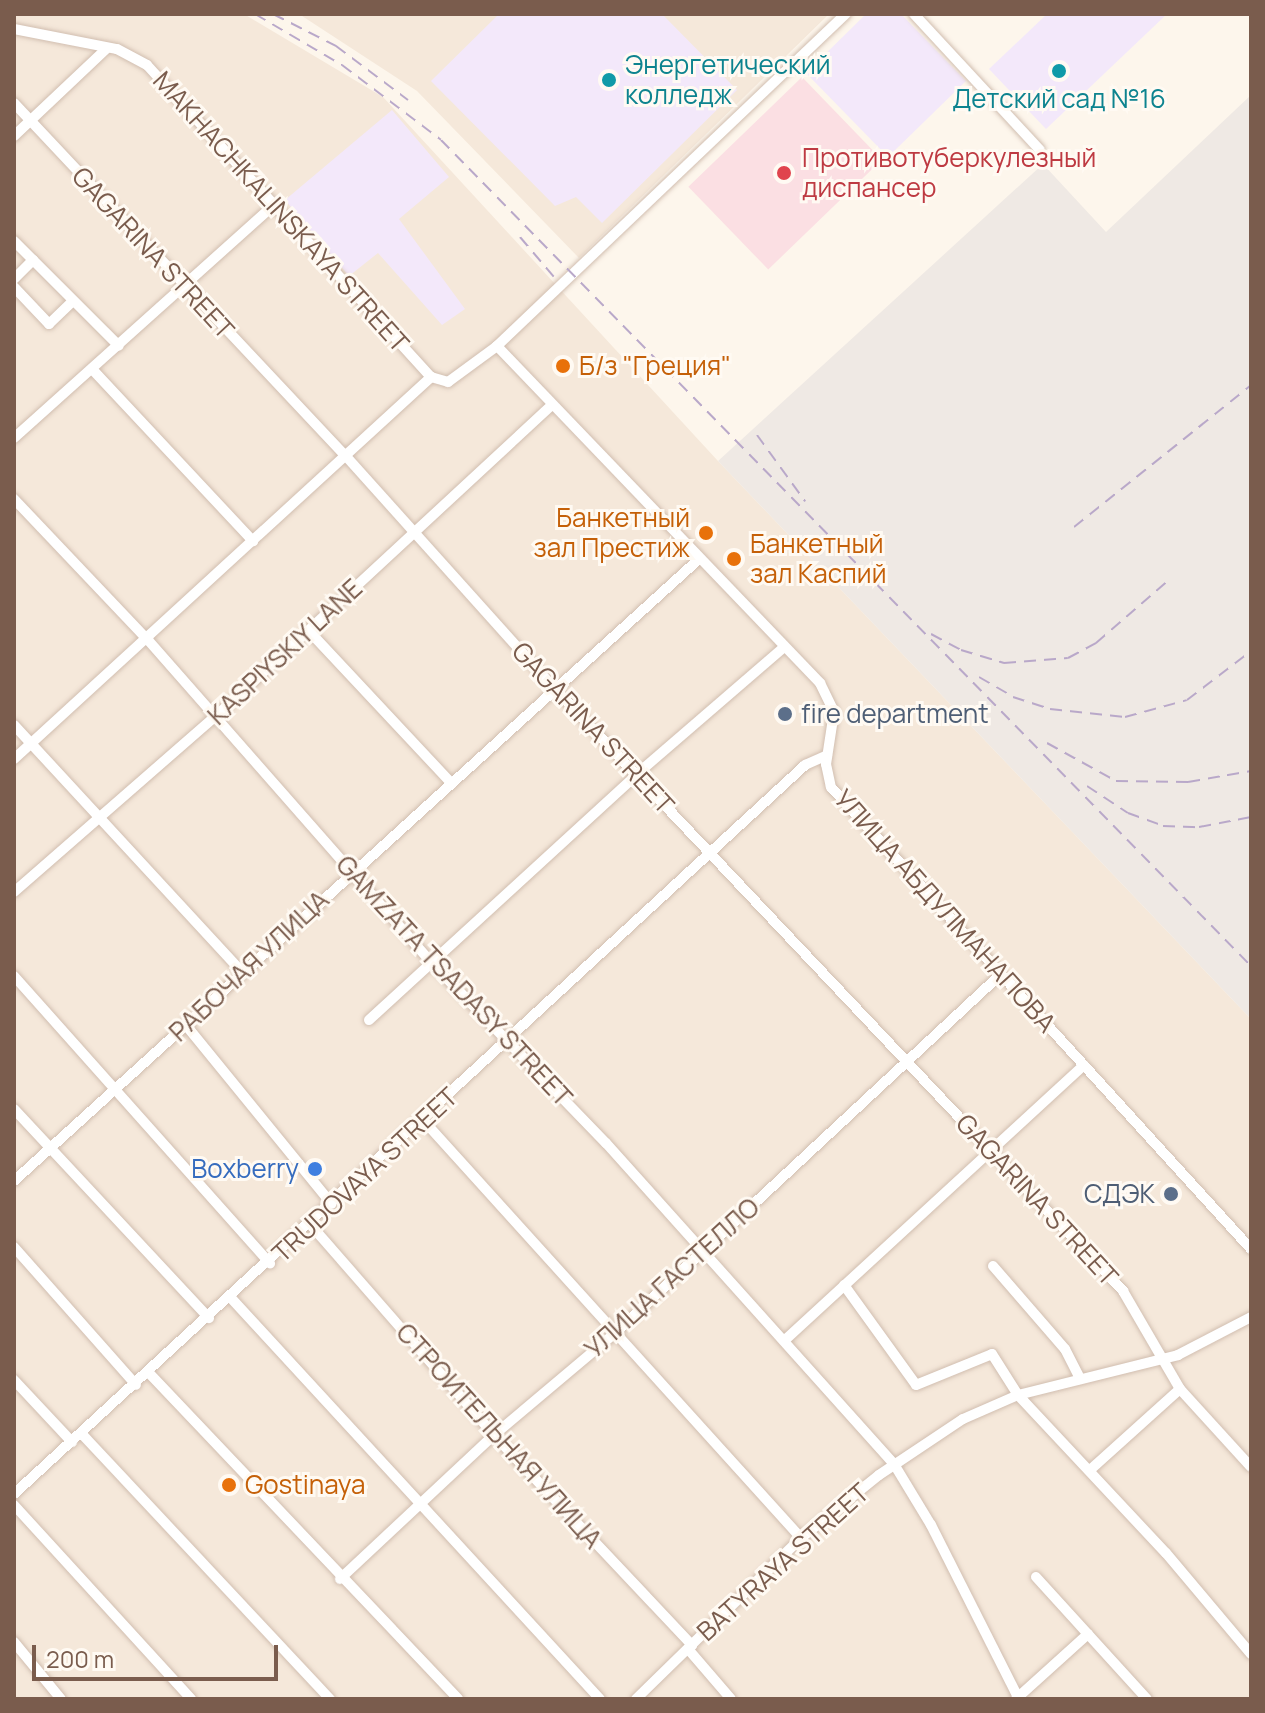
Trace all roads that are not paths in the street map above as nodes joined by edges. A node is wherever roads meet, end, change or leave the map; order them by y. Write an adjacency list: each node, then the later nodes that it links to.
1 (846, 14): 17 (street)
2 (914, 14): 8 (street)
3 (14, 29): 4 (street, MAKHACHKALINSKAYA STREET)
4 (107, 48): 6 (street); 9 (street, MAKHACHKALINSKAYA STREET)
5 (14, 103): 6 (street, GAGARINA STREET)
6 (30, 120): 7 (street); 14 (street, GAGARINA STREET)
7 (14, 136)
8 (1040, 150)
9 (274, 205): 14 (street); 19 (street, MAKHACHKALINSKAYA STREET)
10 (14, 241): 11 (street)
11 (33, 260): 12 (street); 15 (street)
12 (14, 279)
13 (14, 287): 15 (street)
14 (182, 287): 16 (street); 22 (street, GAGARINA STREET)
15 (73, 301): 16 (street)
16 (119, 346): 18 (street)
17 (497, 346): 19 (street); 20 (street, УЛИЦА АБДУЛМАНАПОВА)
18 (92, 369): 21 (street); 25 (street)
19 (431, 377): 22 (street)
20 (551, 406): 24 (street, KASPIYSKIY LANE); 26 (street, УЛИЦА АБДУЛМАНАПОВА)
21 (14, 438)
22 (344, 454): 24 (street, GAGARINA STREET); 25 (street)
23 (14, 499): 28 (street, GAMZATA TSADASY STREET)
24 (414, 534): 27 (street, KASPIYSKIY LANE); 30 (street, GAGARINA STREET)
25 (253, 541): 28 (street)
26 (699, 559): 29 (street, УЛИЦА АБДУЛМАНАПОВА); 30 (street, РАБОЧАЯ УЛИЦА)
27 (309, 631): 31 (street, KASPIYSKIY LANE); 37 (street)
28 (148, 640): 31 (street, GAMZATA TSADASY STREET); 33 (street)
29 (784, 647): 34 (street, УЛИЦА АБДУЛМАНАПОВА); 36 (street)
30 (555, 689): 36 (street, GAGARINA STREET); 37 (street, РАБОЧАЯ УЛИЦА)
31 (216, 716): 38 (street, KASPIYSKIY LANE); 40 (street, GAMZATA TSADASY STREET)
32 (14, 725): 33 (street)
33 (31, 744): 35 (street); 38 (street)
34 (827, 755): 39 (street, TRUDOVAYA STREET); 44 (street, УЛИЦА АБДУЛМАНАПОВА)
35 (14, 759)
36 (637, 774): 39 (street, GAGARINA STREET); 42 (street)
37 (452, 784): 40 (street, РАБОЧАЯ УЛИЦА)
38 (101, 817): 41 (street, KASPIYSKIY LANE); 43 (street)
39 (713, 853): 48 (street, TRUDOVAYA STREET); 49 (street, GAGARINA STREET)
40 (351, 871): 42 (street, GAMZATA TSADASY STREET); 43 (street, РАБОЧАЯ УЛИЦА)
41 (14, 892)
42 (431, 962): 46 (street); 48 (street, GAMZATA TSADASY STREET)
43 (242, 972): 47 (street, РАБОЧАЯ УЛИЦА)
44 (1001, 974): 49 (street, УЛИЦА ГАСТЕЛЛО); 50 (street, УЛИЦА АБДУЛМАНАПОВА)
45 (14, 976): 51 (street)
46 (369, 1020)
47 (185, 1024): 51 (street, РАБОЧАЯ УЛИЦА); 57 (street)
48 (506, 1044): 53 (street, TRUDOVAYA STREET); 61 (street, GAMZATA TSADASY STREET)
49 (906, 1060): 55 (street, GAGARINA STREET); 61 (street, УЛИЦА ГАСТЕЛЛО)
50 (1084, 1065): 55 (street); 60 (street, УЛИЦА АБДУЛМАНАПОВА)
51 (117, 1086): 54 (street, РАБОЧАЯ УЛИЦА); 62 (street)
52 (14, 1109): 54 (street)
53 (424, 1121): 57 (street, TRUDOVAYA STREET); 68 (street)
54 (48, 1148): 56 (street, РАБОЧАЯ УЛИЦА); 67 (street)
55 (992, 1154): 64 (street); 70 (street, GAGARINA STREET)
56 (14, 1181)
57 (332, 1204): 58 (street, TRUDOVAYA STREET)
58 (310, 1224): 62 (street, TRUDOVAYA STREET); 78 (street, СТРОИТЕЛЬНАЯ УЛИЦА)
59 (14, 1247): 74 (street)
60 (1251, 1249)
61 (704, 1250): 68 (street, УЛИЦА ГАСТЕЛЛО); 69 (street, GAMZATA TSADASY STREET)
62 (270, 1263): 65 (street, TRUDOVAYA STREET)
63 (993, 1266): 72 (street)
64 (844, 1285): 69 (street); 76 (street)
65 (231, 1298): 67 (street, TRUDOVAYA STREET); 85 (street)
66 (1251, 1317): 70 (street, BATYRAYA STREET)
67 (209, 1318): 71 (street, TRUDOVAYA STREET)
68 (615, 1333): 78 (street, УЛИЦА ГАСТЕЛЛО); 86 (street)
69 (785, 1340): 80 (street, GAMZATA TSADASY STREET)
70 (1162, 1359): 72 (street, BATYRAYA STREET); 75 (street, GAGARINA STREET)
71 (149, 1373): 74 (street, TRUDOVAYA STREET); 88 (street)
72 (1079, 1377): 76 (street, BATYRAYA STREET)
73 (14, 1380): 79 (street)
74 (136, 1385): 77 (street, TRUDOVAYA STREET)
75 (1180, 1389): 81 (street, GAGARINA STREET); 82 (street)
76 (1018, 1395): 80 (street, BATYRAYA STREET); 82 (street)
77 (81, 1433): 79 (street, TRUDOVAYA STREET); 95 (street)
78 (494, 1435): 85 (street, УЛИЦА ГАСТЕЛЛО); 91 (street, СТРОИТЕЛЬНАЯ УЛИЦА)
79 (72, 1442): 83 (street, TRUDOVAYA STREET)
80 (894, 1464): 86 (street, BATYRAYA STREET); 100 (street, GAMZATA TSADASY STREET)
81 (1251, 1467)
82 (1090, 1470): 92 (street)
83 (14, 1494)
84 (14, 1505): 94 (street)
85 (423, 1505): 88 (street, УЛИЦА ГАСТЕЛЛО); 97 (street)
86 (801, 1538): 91 (street, BATYRAYA STREET)
87 (1036, 1577): 89 (street)
88 (340, 1579): 96 (street)
89 (1088, 1634): 100 (street); 101 (street)
90 (14, 1642): 93 (street)
91 (690, 1647): 98 (street, BATYRAYA STREET); 99 (street, СТРОИТЕЛЬНАЯ УЛИЦА)
92 (1251, 1654)
93 (61, 1699)
94 (191, 1699)
95 (330, 1699)
96 (458, 1699)
97 (600, 1699)
98 (636, 1699)
99 (731, 1699)
100 (1017, 1699)
101 (1147, 1699)

